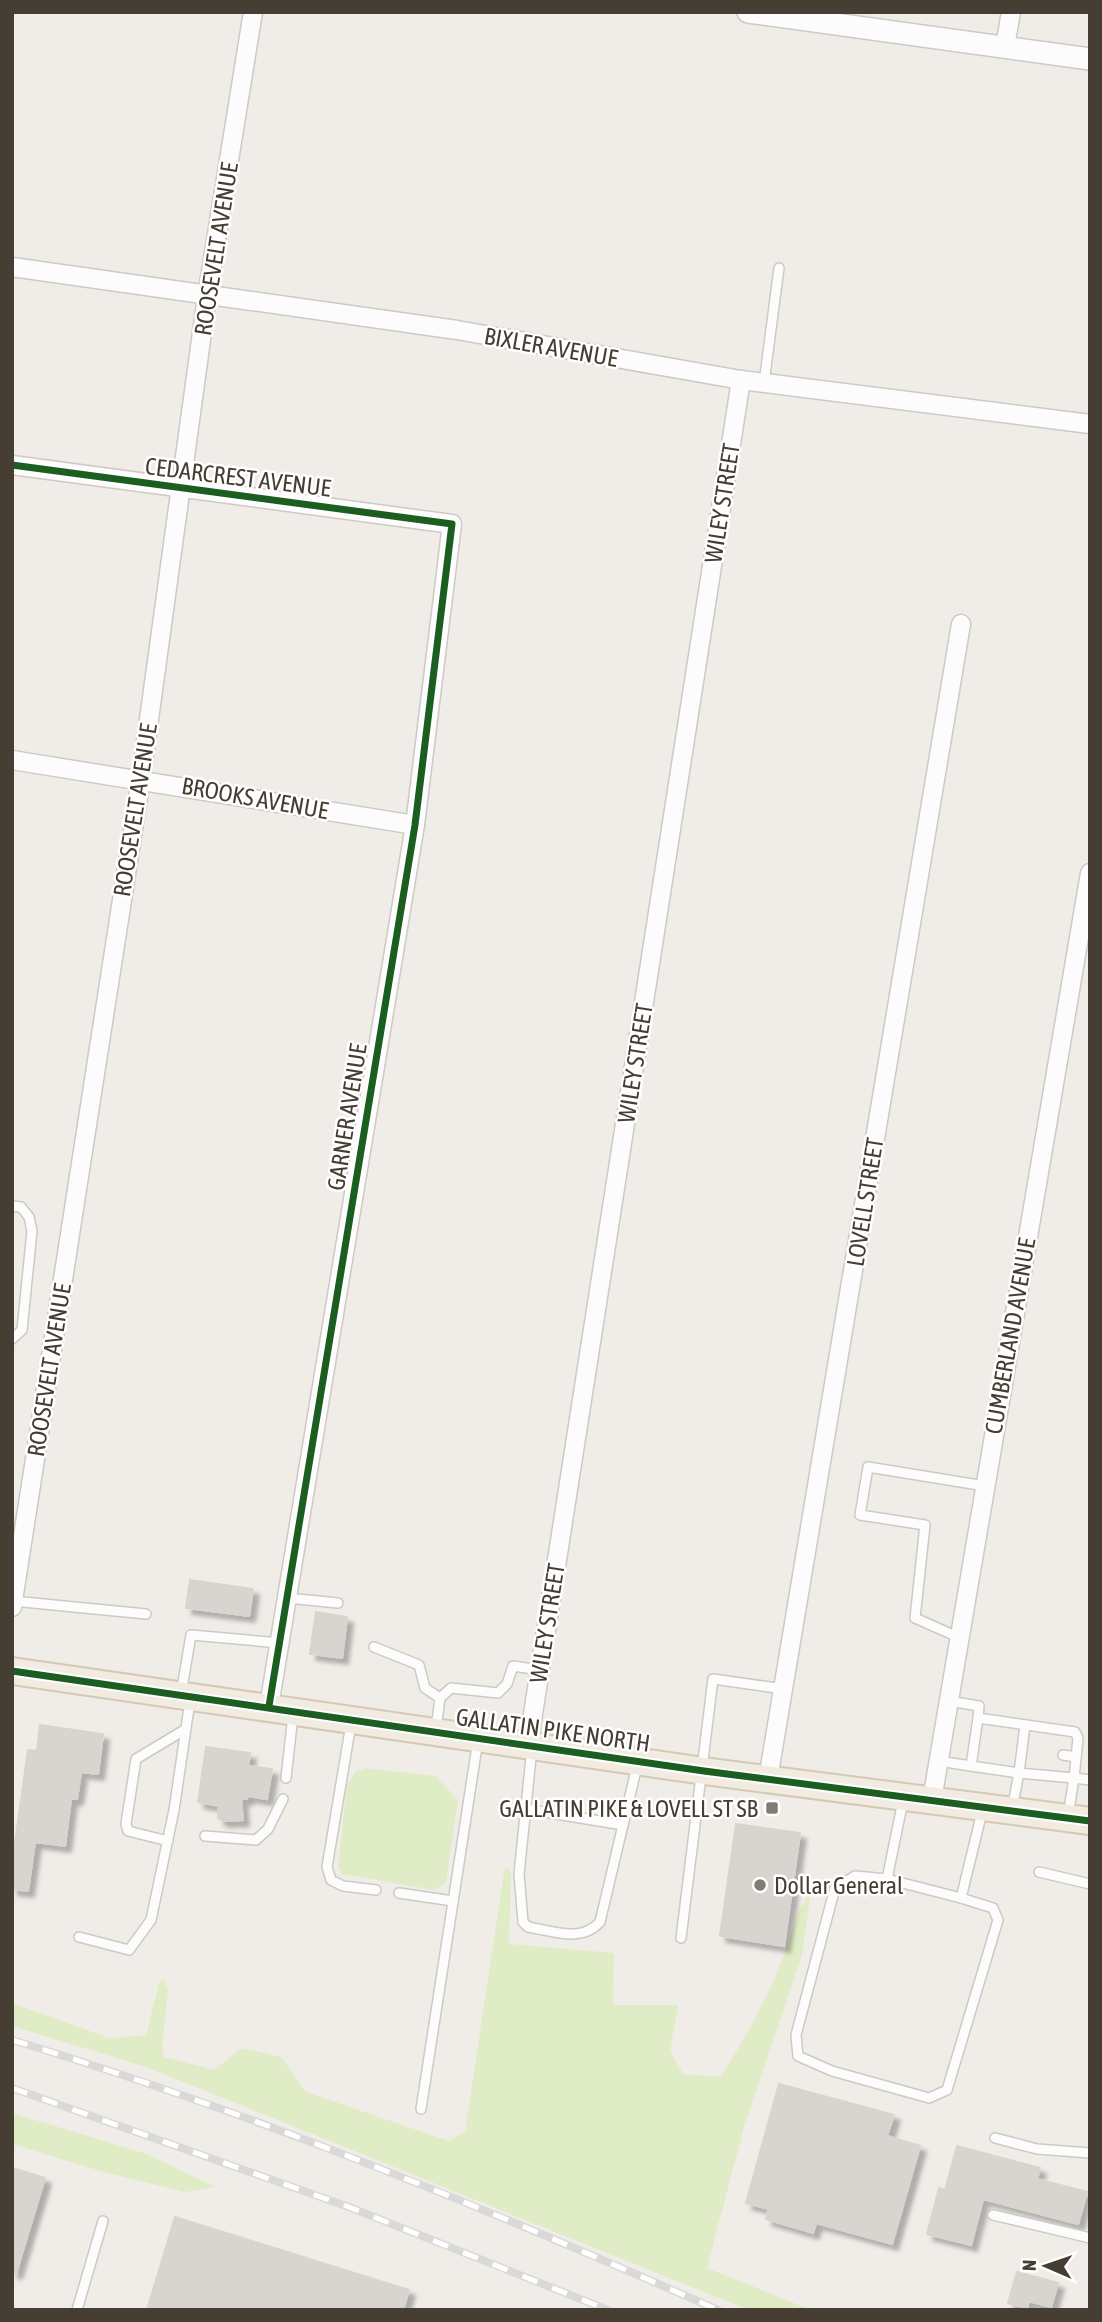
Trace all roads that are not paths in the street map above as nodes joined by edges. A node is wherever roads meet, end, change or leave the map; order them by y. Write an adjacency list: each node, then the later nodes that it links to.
1 (253, 12): 8 (street, ROOSEVELT AVENUE)
2 (748, 12): 4 (street)
3 (1011, 12): 4 (street)
4 (1005, 46): 5 (street)
5 (1090, 59)
6 (12, 267): 8 (street, BIXLER AVENUE)
7 (779, 268): 10 (lane)
8 (207, 296): 9 (street, BIXLER AVENUE); 13 (street, ROOSEVELT AVENUE)
9 (741, 380): 10 (street, BIXLER AVENUE); 31 (street, WILEY STREET)
10 (764, 383): 11 (street, BIXLER AVENUE)
11 (1090, 424)
12 (12, 465): 13 (street, CEDARCREST AVENUE)
13 (183, 489): 14 (street, CEDARCREST AVENUE); 17 (street, ROOSEVELT AVENUE)
14 (451, 532): 18 (street, GARNER AVENUE)
15 (961, 624): 33 (street, LOVELL STREET)
16 (12, 760): 17 (street, BROOKS AVENUE)
17 (141, 778): 18 (street, BROOKS AVENUE); 24 (street, ROOSEVELT AVENUE)
18 (415, 825): 23 (street, GARNER AVENUE)
19 (1090, 873): 22 (street, CUMBERLAND AVENUE)
20 (12, 1206): 21 (lane)
21 (12, 1339)
22 (985, 1486): 28 (street, CUMBERLAND AVENUE); 28 (lane)
23 (287, 1598): 25 (lane); 29 (street, GARNER AVENUE)
24 (13, 1601): 26 (street, ROOSEVELT AVENUE); 27 (lane)
25 (338, 1603)
26 (12, 1607)
27 (146, 1614)
28 (960, 1638): 36 (street, CUMBERLAND AVENUE)
29 (280, 1643): 34 (lane); 37 (street, GARNER AVENUE)
30 (374, 1647): 35 (lane)
31 (540, 1670): 35 (lane); 44 (street, WILEY STREET)
32 (12, 1671): 34 (main road, GALLATIN PIKE NORTH)
33 (783, 1689): 52 (lane); 56 (street, LOVELL STREET)
34 (186, 1695): 37 (main road, GALLATIN PIKE NORTH); 41 (lane)
35 (440, 1699): 42 (lane)
36 (949, 1700): 38 (lane); 50 (street, CUMBERLAND AVENUE)
37 (281, 1708): 39 (main road, GALLATIN PIKE NORTH); 54 (lane)
38 (978, 1718): 40 (lane); 51 (lane)
39 (351, 1719): 42 (main road, GALLATIN PIKE NORTH); 71 (lane)
40 (1025, 1725): 45 (lane); 48 (lane)
41 (186, 1729): 67 (lane); 67 (lane)
42 (435, 1732): 43 (main road, GALLATIN PIKE NORTH)
43 (478, 1738): 44 (main road, GALLATIN PIKE NORTH); 74 (lane)
44 (530, 1746): 49 (main road, GALLATIN PIKE NORTH); 62 (lane)
45 (1023, 1748): 46 (lane); 53 (lane)
46 (1036, 1750)
47 (1063, 1755): 48 (lane)
48 (1076, 1757): 55 (lane)
49 (638, 1761): 52 (main road, GALLATIN PIKE NORTH); 65 (lane)
50 (939, 1761): 51 (lane); 60 (street, CUMBERLAND AVENUE)
51 (971, 1766): 53 (lane)
52 (704, 1771): 56 (main road, GALLATIN PIKE NORTH); 76 (lane)
53 (1019, 1773): 55 (lane); 63 (lane)
54 (286, 1778)
55 (1074, 1778): 57 (lane); 64 (lane)
56 (768, 1780): 58 (main road, GALLATIN PIKE NORTH)
57 (1090, 1780)
58 (904, 1796): 60 (main road, GALLATIN PIKE NORTH); 69 (lane)
59 (283, 1798): 66 (lane)
60 (932, 1800): 61 (main road, GALLATIN PIKE NORTH)
61 (983, 1807): 63 (main road, GALLATIN PIKE NORTH); 73 (lane)
62 (526, 1809): 65 (lane); 65 (lane)
63 (1012, 1810): 64 (main road, GALLATIN PIKE NORTH)
64 (1078, 1820)
65 (623, 1825)
66 (205, 1836)
67 (168, 1842): 75 (lane)
68 (1039, 1872): 70 (lane)
69 (887, 1879): 73 (lane); 73 (lane)
70 (1090, 1884)
71 (376, 1890)
72 (398, 1893): 74 (lane)
73 (961, 1898)
74 (453, 1901): 77 (lane)
75 (79, 1937)
76 (681, 1938)
77 (421, 2109)
78 (995, 2138): 79 (lane)
79 (1090, 2153)
80 (993, 2215): 82 (lane)
81 (103, 2221): 83 (lane)
82 (1090, 2238)
83 (77, 2310)

